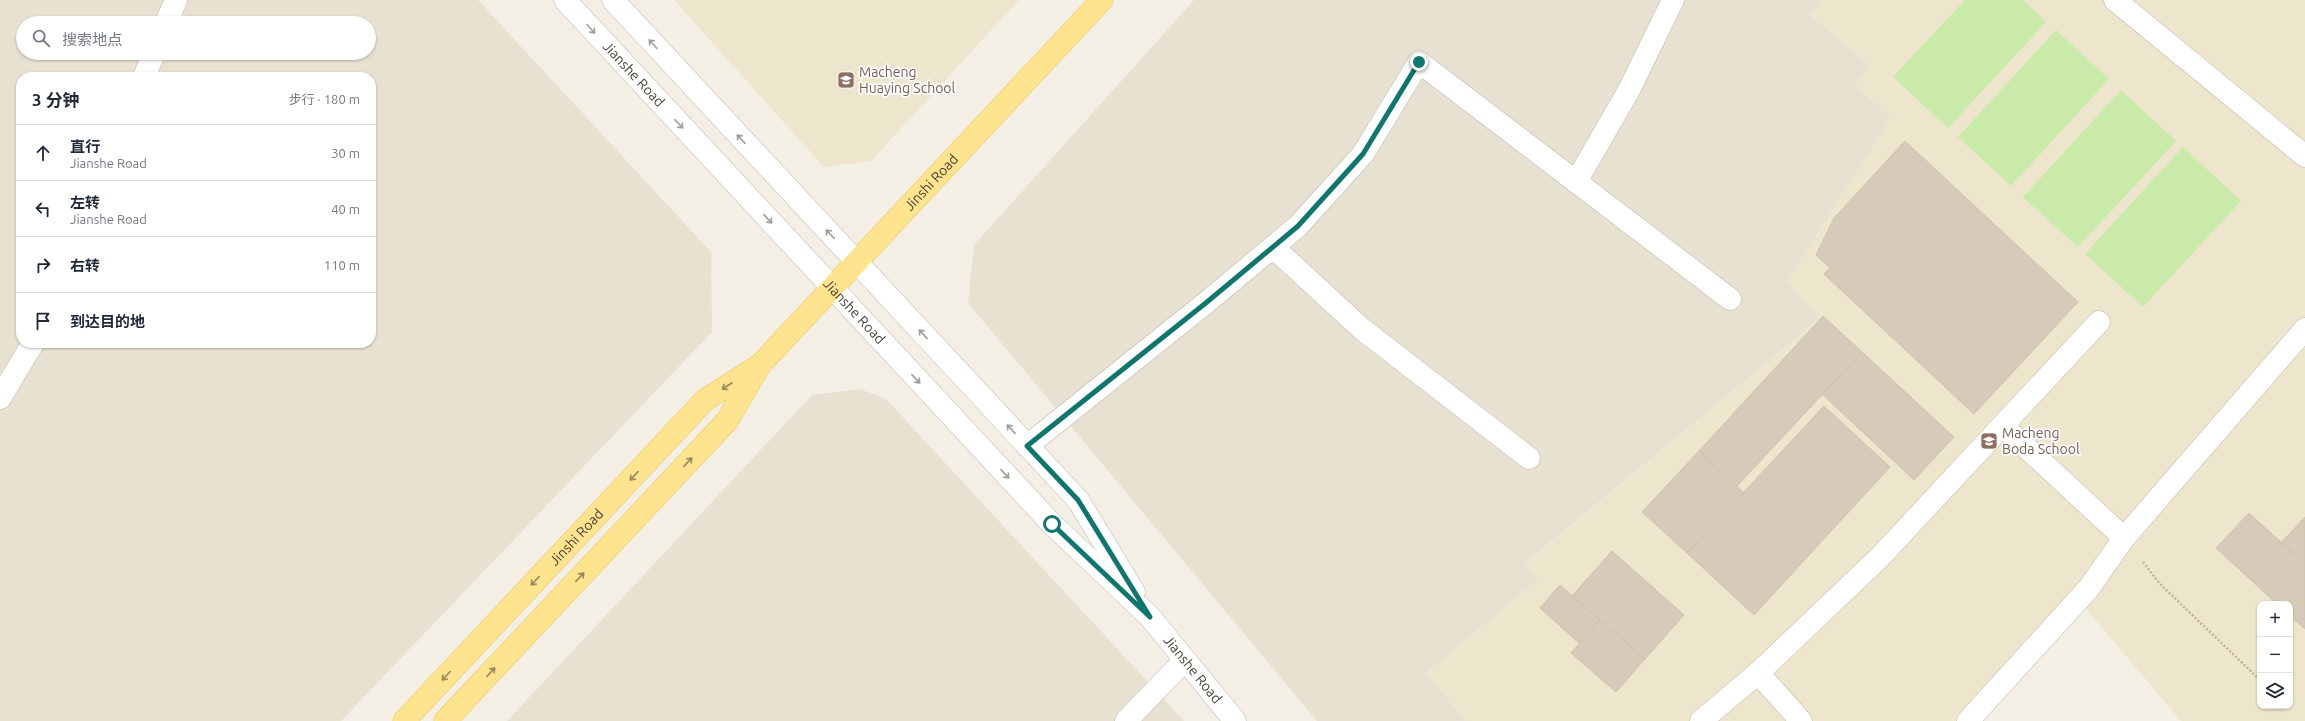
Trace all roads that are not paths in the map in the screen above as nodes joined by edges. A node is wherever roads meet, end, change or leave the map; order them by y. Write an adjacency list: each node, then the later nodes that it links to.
1 (176, 0): 7 (street)
2 (565, 0): 14 (street, Jianshe Road, one-way to 14)
3 (613, 0): 13 (street, Jianshe Road, one-way to 3)
4 (1102, 0): 13 (main road, Jinshi Road)
5 (1672, 0): 11 (street)
6 (2115, 0): 10 (street)
7 (169, 16)
8 (151, 60): 9 (street)
9 (146, 72)
10 (2305, 156)
11 (1576, 182): 12 (street); 15 (street)
12 (1273, 247): 22 (street); 23 (street)
13 (856, 263): 14 (main road, Jinshi Road); 22 (street, Jianshe Road, one-way to 13)
14 (832, 289): 19 (main road, Jinshi Road); 25 (street, Jianshe Road, one-way to 25)
15 (1730, 299)
16 (2099, 322): 21 (street)
17 (2305, 329): 24 (street)
18 (30, 348): 20 (street)
19 (760, 365): 28 (main road, Jinshi Road, one-way to 28); 29 (main road, Jinshi Road, one-way to 19)
20 (0, 398)
21 (2003, 426): 24 (street); 27 (street)
22 (1027, 446): 25 (street, Jianshe Road)
23 (1530, 458)
24 (2124, 538): 34 (street)
25 (1150, 617): 26 (street, Jianshe Road)
26 (1185, 660): 30 (street); 31 (street, Jianshe Road)
27 (1758, 673): 32 (street); 33 (street)
28 (404, 721)
29 (445, 721)
30 (1126, 721)
31 (1235, 721)
32 (1701, 721)
33 (1801, 721)
34 (1968, 721)

